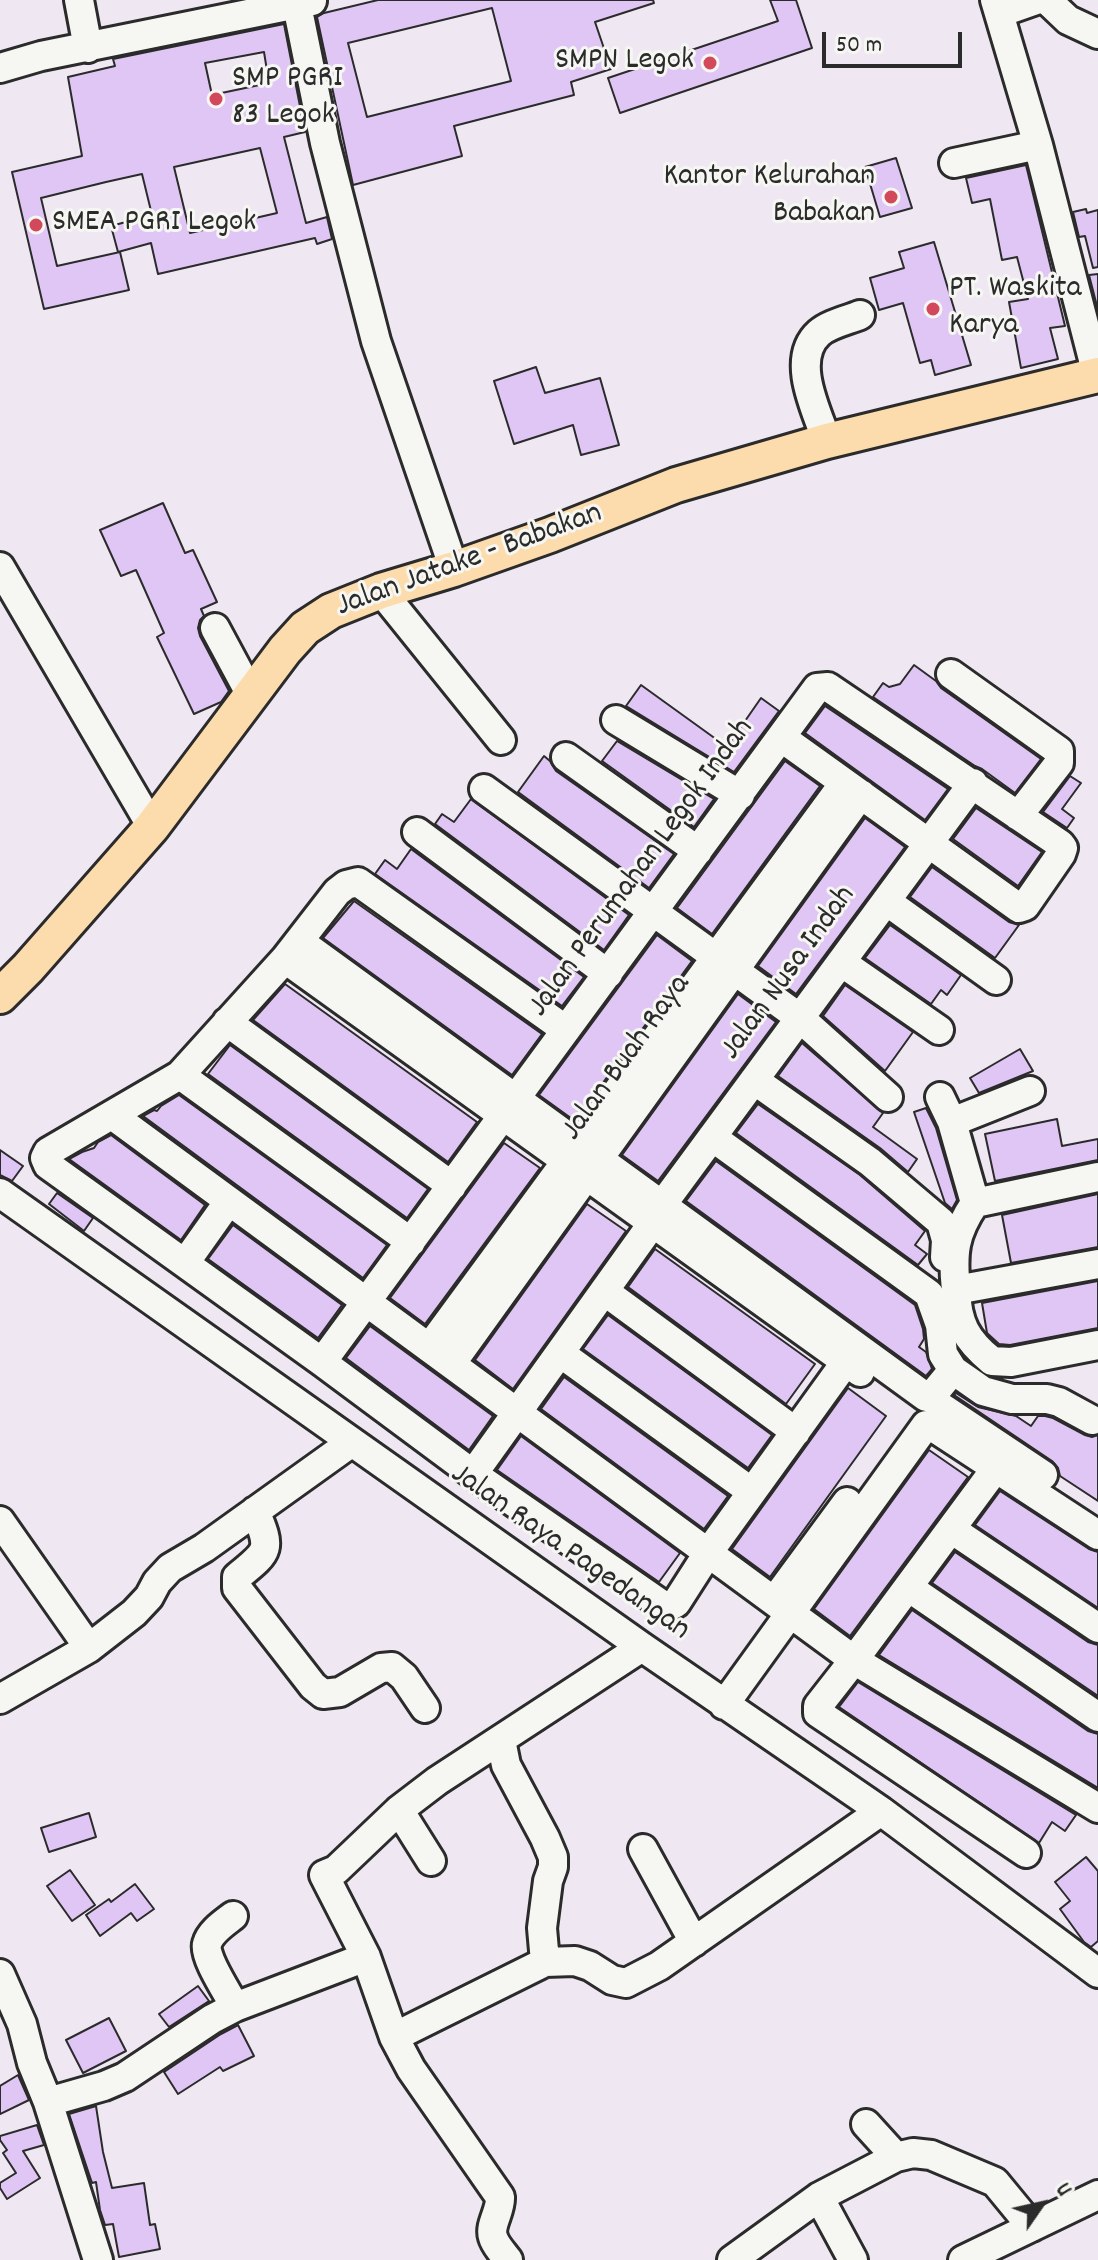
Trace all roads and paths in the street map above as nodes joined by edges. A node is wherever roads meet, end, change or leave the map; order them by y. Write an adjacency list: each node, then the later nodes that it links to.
1 (79, 0): 7 (street)
2 (1036, 0): 5 (street)
3 (1047, 0): 6 (street)
4 (306, 3): 7 (street); 15 (street)
5 (997, 6): 9 (street)
6 (1098, 34)
7 (88, 48): 8 (street)
8 (0, 68)
9 (1038, 145): 10 (street); 12 (street)
10 (954, 163)
11 (860, 315): 13 (street)
12 (1097, 375): 13 (main road, Jalan Jatake - Babakan)
13 (827, 441): 15 (main road, Jalan Jatake - Babakan)
14 (0, 567): 29 (street)
15 (454, 569): 16 (main road, Jalan Jatake - Babakan)
16 (381, 591): 19 (main road, Jalan Jatake - Babakan); 22 (street)
17 (215, 628): 19 (street)
18 (951, 674): 28 (street)
19 (251, 695): 29 (main road, Jalan Jatake - Babakan)
20 (616, 720): 27 (street)
21 (782, 738): 24 (street, Jalan Perumahan Legok Indah); 25 (street); 27 (street, Jalan Perumahan Legok Indah)
22 (501, 740)
23 (566, 757): 32 (street)
24 (973, 783): 28 (street); 31 (street, Jalan Nusa Indah)
25 (853, 788): 31 (street); 37 (street, Jalan Buah Raya)
26 (484, 789): 34 (street)
27 (740, 795): 32 (street, Jalan Perumahan Legok Indah)
28 (1018, 816): 31 (street)
29 (152, 827): 40 (main road, Jalan Jatake - Babakan)
30 (417, 832): 38 (street)
31 (929, 843): 33 (street, Jalan Nusa Indah)
32 (698, 851): 34 (street, Jalan Perumahan Legok Indah)
33 (886, 901): 36 (street, Jalan Nusa Indah); 39 (street)
34 (654, 912): 37 (street); 38 (street, Jalan Perumahan Legok Indah)
35 (292, 950): 42 (street); 43 (street); 49 (street)
36 (841, 962): 41 (street, Jalan Nusa Indah); 44 (street)
37 (725, 964): 41 (street); 52 (street, Jalan Buah Raya)
38 (608, 974): 43 (street, Jalan Perumahan Legok Indah)
39 (996, 980)
40 (0, 996)
41 (800, 1018): 46 (street, Jalan Nusa Indah); 48 (street)
42 (227, 1022): 45 (street); 54 (street)
43 (566, 1030): 49 (street, Jalan Perumahan Legok Indah)
44 (939, 1030)
45 (180, 1075): 50 (street); 59 (street)
46 (754, 1080): 51 (street, Jalan Nusa Indah); 63 (street)
47 (1030, 1091): 57 (street)
48 (888, 1097)
49 (510, 1108): 52 (street); 54 (street, Jalan Perumahan Legok Indah)
50 (112, 1115): 56 (street); 60 (street)
51 (712, 1137): 58 (street, Jalan Nusa Indah); 63 (street)
52 (582, 1160): 58 (street); 67 (street, Jalan Buah Raya)
53 (1098, 1177): 57 (street)
54 (452, 1186): 59 (street, Jalan Perumahan Legok Indah)
55 (0, 1193): 75 (street, Jalan Raya Pagedangan)
56 (229, 1201): 60 (street); 64 (street)
57 (975, 1203): 63 (street)
58 (657, 1214): 62 (street); 69 (street); 71 (street)
59 (411, 1242): 64 (street, Jalan Perumahan Legok Indah)
60 (185, 1263): 68 (street)
61 (1098, 1264): 63 (street)
62 (604, 1291): 66 (street); 74 (street)
63 (942, 1292): 65 (street); 70 (street)
64 (366, 1302): 67 (street); 68 (street, Jalan Perumahan Legok Indah)
65 (1098, 1345)
66 (560, 1353): 72 (street); 78 (street)
67 (440, 1356): 72 (street)
68 (322, 1362): 77 (street)
69 (845, 1363): 71 (street); 74 (street)
70 (953, 1370): 71 (street); 73 (street)
71 (926, 1411): 76 (street); 80 (street); 86 (street)
72 (517, 1413): 77 (street); 84 (street)
73 (1096, 1414)
74 (796, 1432): 78 (street)
75 (352, 1442): 79 (street); 88 (street, Jalan Raya Pagedangan)
76 (996, 1468): 82 (street); 83 (street)
77 (473, 1474): 84 (street)
78 (752, 1492): 84 (street)
79 (255, 1511): 89 (street); 93 (street)
80 (1098, 1512)
81 (0, 1521): 89 (street)
82 (951, 1529): 85 (street); 87 (street)
83 (1098, 1535)
84 (708, 1553): 86 (street)
85 (908, 1587): 90 (street); 94 (street)
86 (782, 1607): 90 (street); 92 (street)
87 (1098, 1628)
88 (642, 1647): 92 (street, Jalan Raya Pagedangan); 95 (street)
89 (89, 1648): 91 (street)
90 (854, 1660): 96 (street); 100 (street)
91 (0, 1699)
92 (724, 1705): 98 (street, Jalan Raya Pagedangan)
93 (425, 1708)
94 (1098, 1717)
95 (501, 1740): 97 (street); 105 (street)
96 (1098, 1808)
97 (399, 1810): 101 (street); 104 (street)
98 (881, 1811): 103 (street); 106 (street, Jalan Raya Pagedangan)
99 (643, 1849): 103 (street)
100 (1026, 1853)
101 (431, 1861)
102 (233, 1916): 108 (street)
103 (694, 1942): 105 (street)
104 (366, 1957): 108 (street); 109 (street)
105 (545, 1962): 109 (street)
106 (1098, 1973)
107 (0, 1974): 110 (street)
108 (235, 2007): 110 (street)
109 (394, 2037): 117 (street)
110 (48, 2102): 116 (street)
111 (866, 2124): 112 (street)
112 (896, 2157): 114 (street); 115 (street)
113 (1098, 2195): 115 (street)
114 (819, 2197): 118 (street); 119 (street)
115 (1032, 2227): 120 (street)
116 (98, 2260)
117 (508, 2260)
118 (732, 2260)
119 (853, 2260)
120 (963, 2260)

